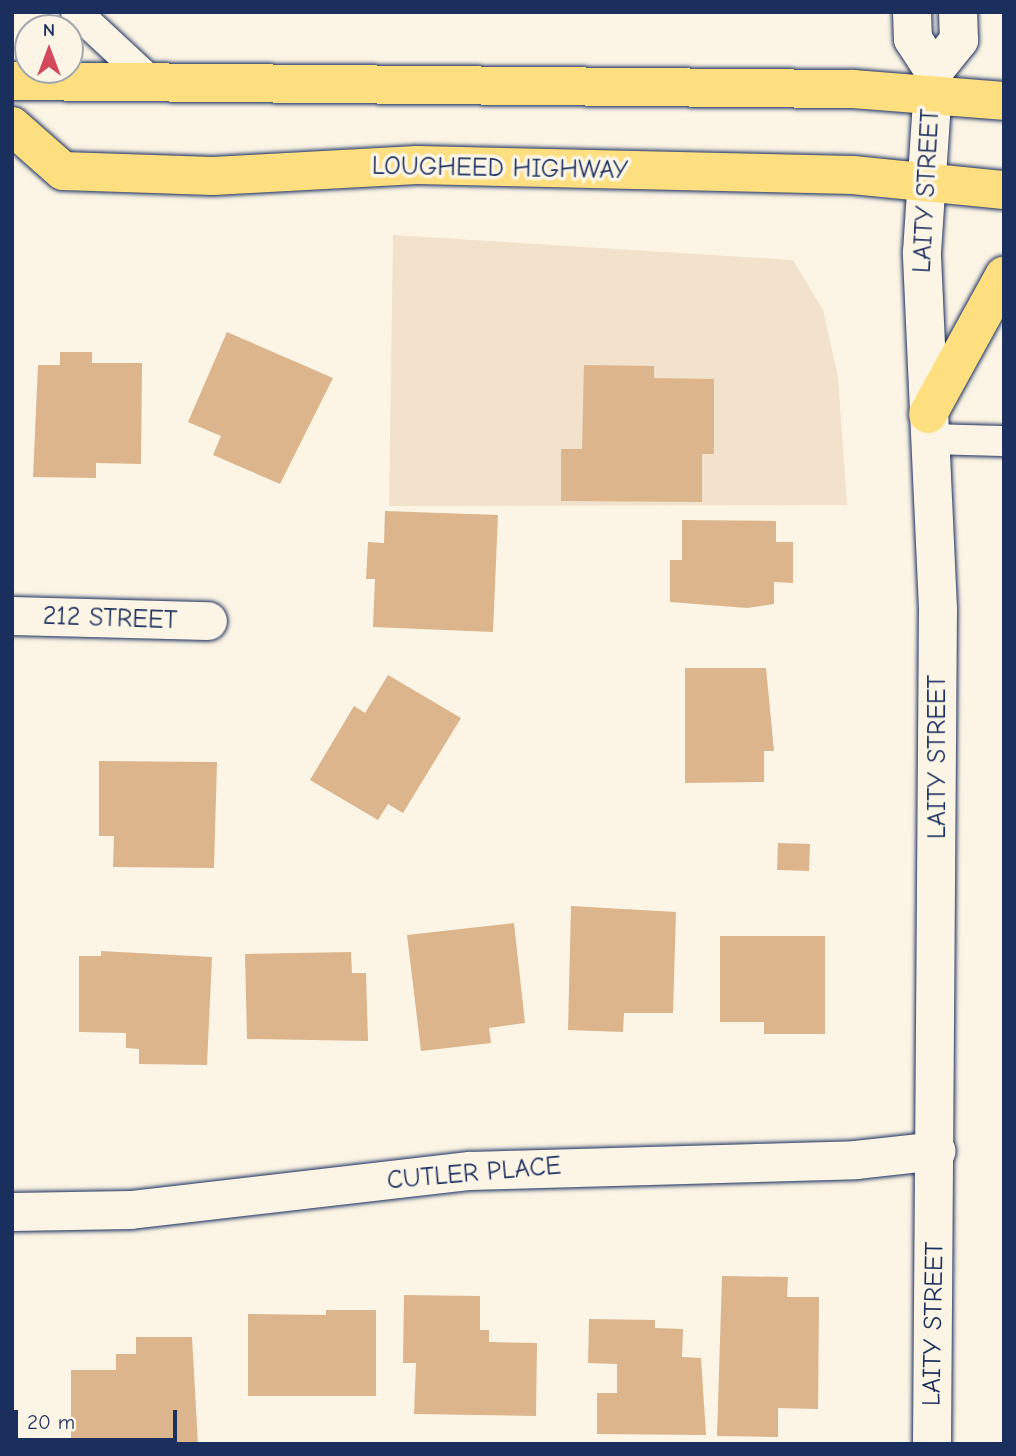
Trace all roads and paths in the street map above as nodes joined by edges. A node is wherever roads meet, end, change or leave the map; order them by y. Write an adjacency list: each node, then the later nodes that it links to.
1 (76, 12): 4 (lane)
2 (912, 12): 6 (street, LAITY STREET)
3 (958, 12): 6 (street, LAITY STREET)
4 (147, 78): 5 (highway); 6 (highway)
5 (12, 81)
6 (933, 83): 7 (highway); 9 (street, LAITY STREET)
7 (1004, 101)
8 (12, 127): 9 (highway, LOUGHEED HIGHWAY)
9 (927, 182): 10 (highway, LOUGHEED HIGHWAY); 12 (street, LAITY STREET)
10 (1004, 190)
11 (1004, 276): 12 (highway)
12 (928, 426): 13 (lane); 16 (street, LAITY STREET)
13 (1004, 441)
14 (12, 616): 15 (street, 212 STREET)
15 (208, 621)
16 (937, 1151): 17 (street, CUTLER PLACE); 18 (street, LAITY STREET)
17 (12, 1212)
18 (932, 1444)

